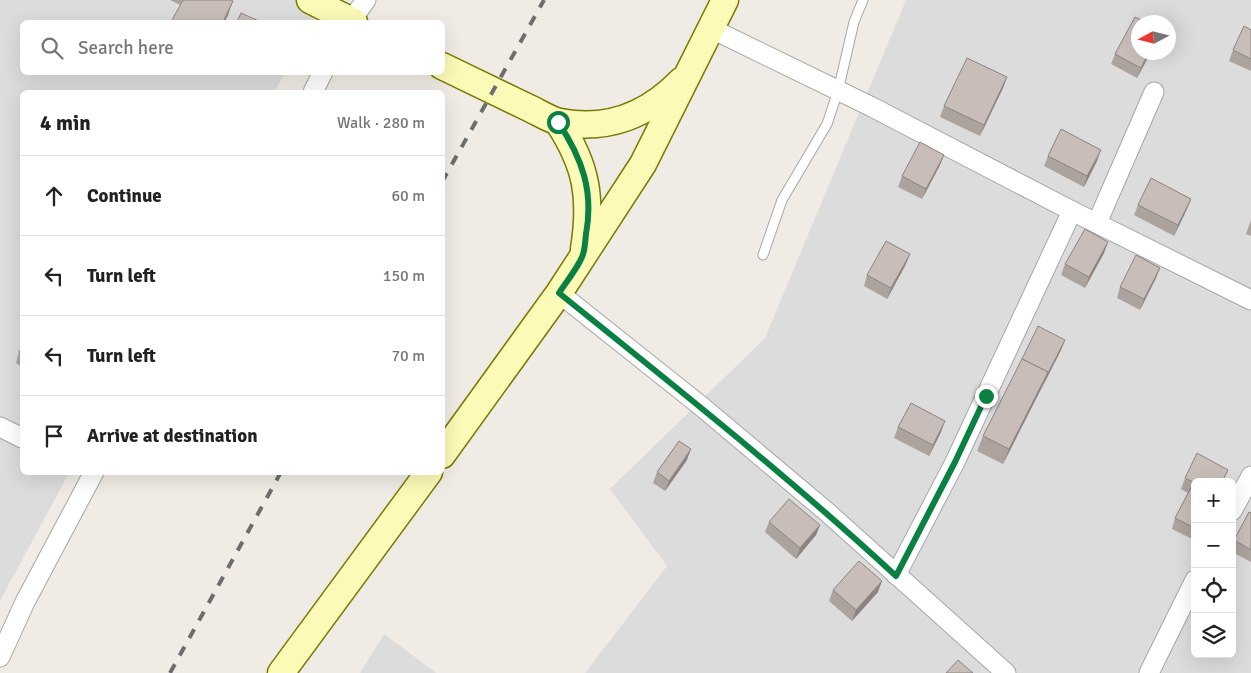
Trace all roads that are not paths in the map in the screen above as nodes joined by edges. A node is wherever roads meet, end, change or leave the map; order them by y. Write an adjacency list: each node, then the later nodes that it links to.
1 (310, 0): 5 (street)
2 (366, 0): 6 (street)
3 (725, 0): 7 (street)
4 (863, 0): 12 (lane)
5 (348, 20)
6 (353, 20)
7 (712, 29): 8 (street); 12 (street)
8 (694, 66): 14 (street); 18 (street)
9 (445, 67): 14 (street)
10 (322, 75): 11 (street)
11 (314, 90)
12 (838, 91): 15 (street); 17 (lane)
13 (1154, 92): 16 (street)
14 (558, 122): 18 (street)
15 (1072, 211): 16 (street); 28 (street)
16 (1097, 223): 20 (street)
17 (763, 255)
18 (582, 257): 19 (street)
19 (559, 293): 23 (street); 28 (street)
20 (1251, 300)
21 (0, 427): 22 (street)
22 (20, 437)
23 (445, 451)
24 (92, 475): 30 (street)
25 (427, 475): 31 (street)
26 (1251, 476): 27 (street)
27 (1236, 504)
28 (896, 576): 32 (street)
29 (1191, 588): 33 (street)
30 (0, 657)
31 (281, 673)
32 (1006, 673)
33 (1149, 673)

